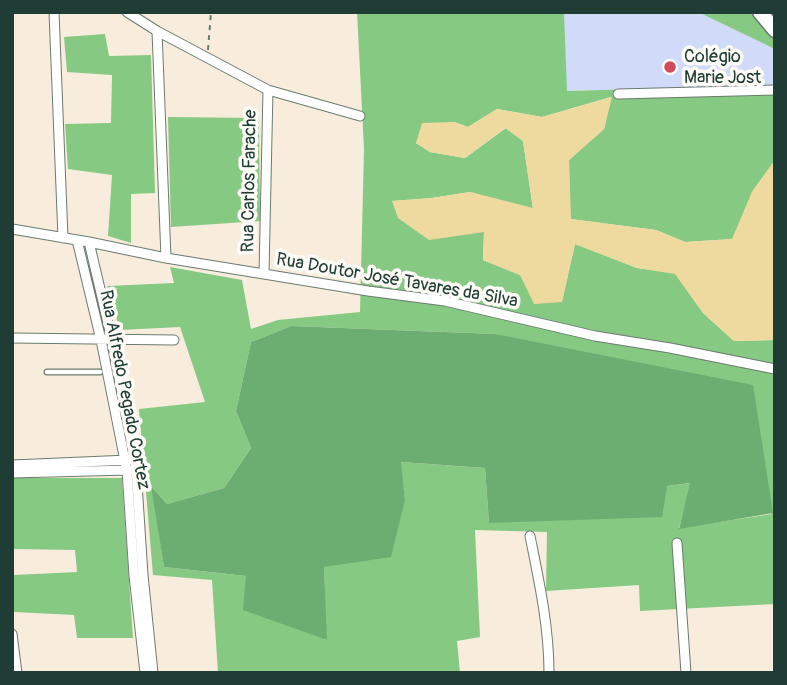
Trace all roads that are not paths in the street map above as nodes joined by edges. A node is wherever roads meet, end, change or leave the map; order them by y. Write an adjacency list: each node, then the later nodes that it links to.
1 (54, 12): 11 (street)
2 (127, 12): 5 (street)
3 (760, 12): 4 (main road)
4 (775, 30)
5 (158, 31): 6 (street); 14 (street)
6 (268, 90): 9 (street); 15 (street, Rua Carlos Farache)
7 (775, 90): 8 (street)
8 (618, 94)
9 (360, 116)
10 (12, 229): 11 (street, Rua Doutor José Tavares da Silva)
11 (63, 238): 12 (street, Rua Doutor José Tavares da Silva)
12 (77, 240): 13 (street, Rua Doutor José Tavares da Silva); 17 (street, Rua Alfredo Pegado Cortez)
13 (89, 242): 14 (street, Rua Doutor José Tavares da Silva); 18 (street, Rua Alfredo Pegado Cortez)
14 (166, 258): 15 (street, Rua Doutor José Tavares da Silva)
15 (264, 273): 20 (street, Rua Doutor José Tavares da Silva)
16 (12, 338): 17 (street)
17 (101, 340): 18 (street); 22 (street, Rua Alfredo Pegado Cortez)
18 (112, 340): 19 (street); 24 (street, Rua Alfredo Pegado Cortez)
19 (174, 340)
20 (775, 369)
21 (47, 372): 22 (lane)
22 (104, 372): 24 (street, Rua Alfredo Pegado Cortez)
23 (12, 465): 24 (street)
24 (130, 465): 25 (street); 28 (street, Rua Alfredo Pegado Cortez)
25 (12, 473)
26 (530, 536): 33 (street)
27 (677, 543): 34 (street)
28 (139, 575): 31 (street, Rua Alfredo Pegado Cortez); 32 (street, Rua Alfredo Pegado Cortez)
29 (12, 634): 30 (street)
30 (17, 673)
31 (145, 673)
32 (153, 673)
33 (549, 673)
34 (686, 673)

